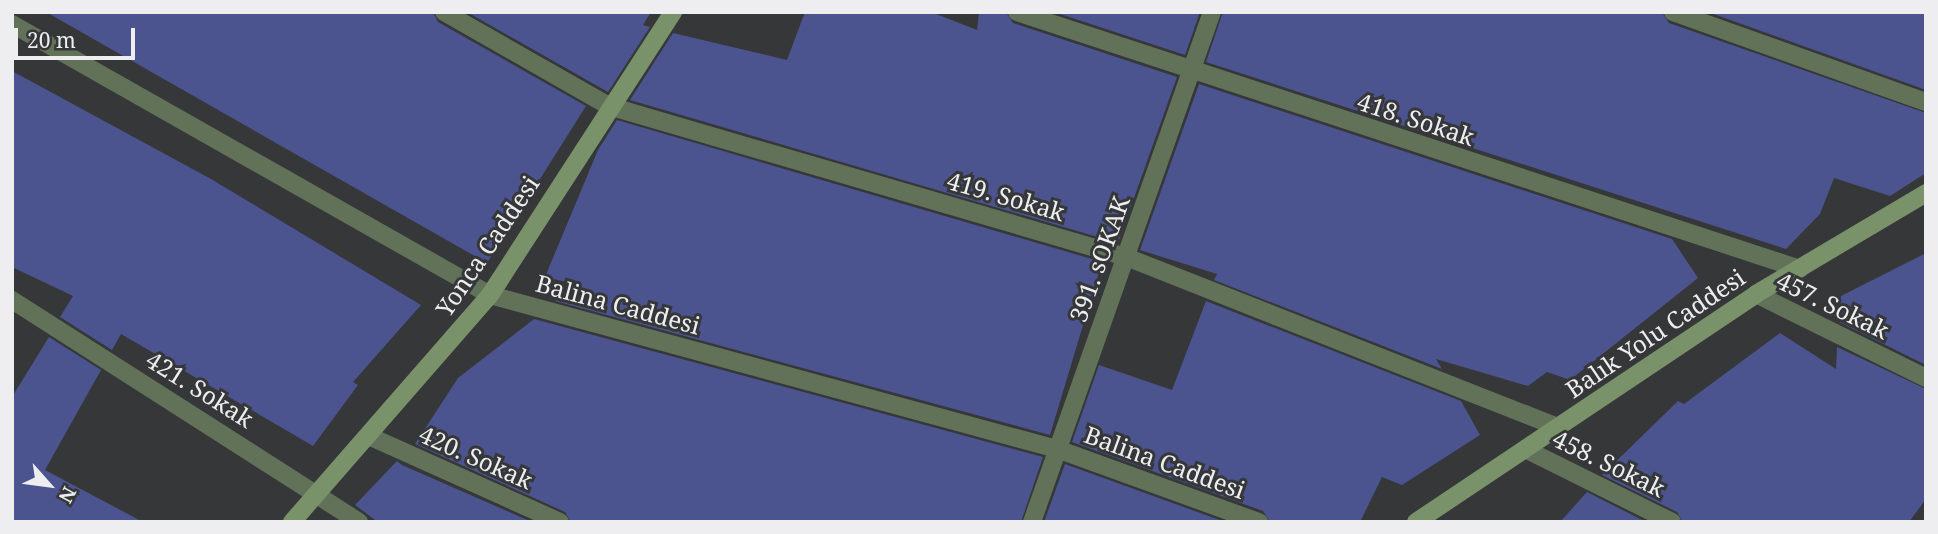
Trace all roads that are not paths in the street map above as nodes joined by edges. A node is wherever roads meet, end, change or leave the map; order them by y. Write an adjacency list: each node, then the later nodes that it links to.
1 (444, 12): 9 (street, 419. Sokak)
2 (673, 12): 9 (street, Yonca Caddesi)
3 (1017, 12): 7 (street, 418. Sokak)
4 (1212, 12): 7 (street, 391. sOKAK)
5 (1673, 12): 8 (street)
6 (12, 24): 14 (street, Balina Caddesi)
7 (1191, 71): 11 (street, 391. sOKAK); 12 (street, 418. Sokak)
8 (1926, 102)
9 (609, 106): 11 (street, 419. Sokak); 14 (street, Yonca Caddesi)
10 (1924, 195): 12 (street, Balık Yolu Caddesi)
11 (1126, 257): 17 (street, 419. Sokak); 19 (street, 391. sOKAK)
12 (1800, 269): 13 (street, Balık Yolu Caddesi)
13 (1756, 294): 16 (street, 457. Sokak); 17 (street, Balık Yolu Caddesi)
14 (490, 295): 18 (street, Yonca Caddesi); 19 (street, Balina Caddesi)
15 (12, 300): 21 (street, 421. Sokak)
16 (1926, 378)
17 (1557, 427): 20 (street, Balık Yolu Caddesi)
18 (371, 437): 21 (street, Yonca Caddesi); 24 (street, 420. Sokak)
19 (1057, 449): 25 (street, 391. sOKAK); 26 (street, Balina Caddesi)
20 (1525, 449): 27 (street, Balık Yolu Caddesi); 28 (street, 458. Sokak)
21 (320, 493): 22 (street, Yonca Caddesi); 23 (street, 421. Sokak)
22 (292, 522)
23 (359, 522)
24 (560, 522)
25 (1032, 522)
26 (1259, 522)
27 (1416, 522)
28 (1672, 522)

